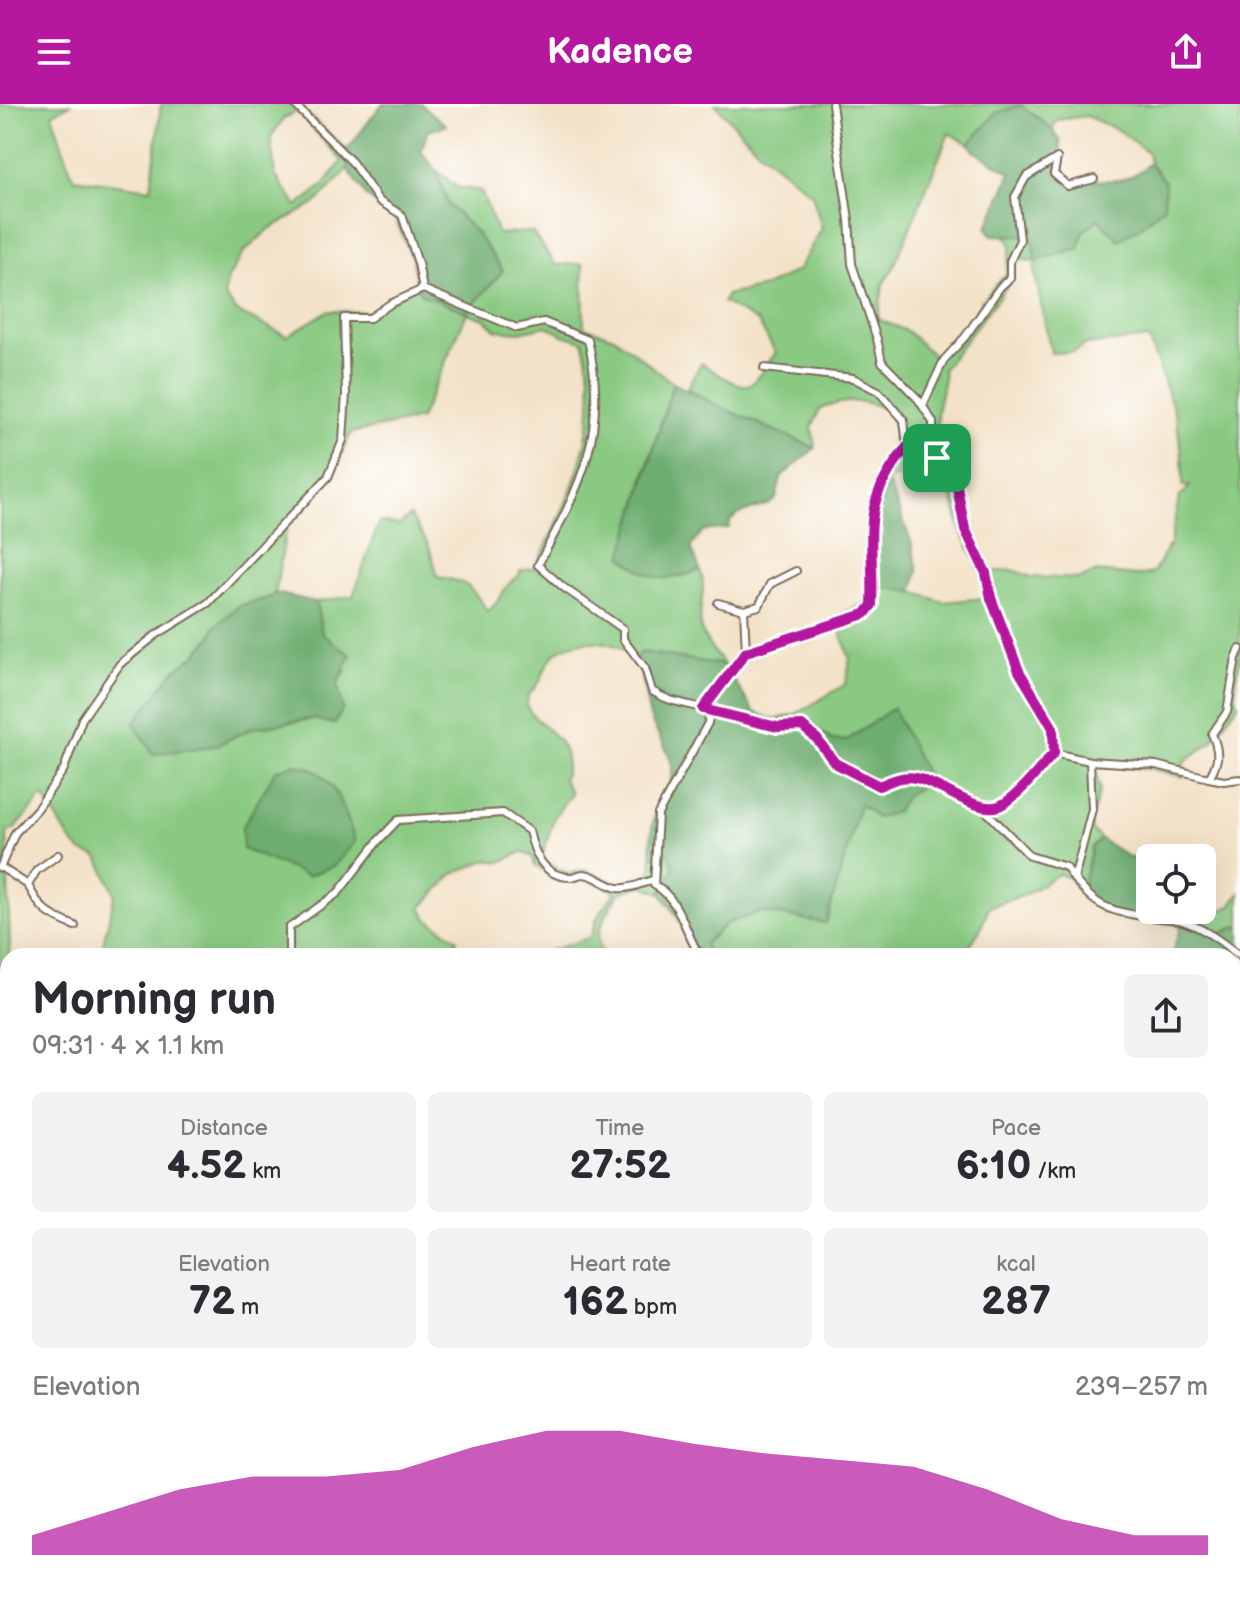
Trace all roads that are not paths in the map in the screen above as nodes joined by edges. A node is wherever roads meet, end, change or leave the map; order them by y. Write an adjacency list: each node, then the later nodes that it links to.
1 (294, 104): 4 (street)
2 (832, 104): 6 (street)
3 (1094, 179): 6 (street)
4 (423, 289): 14 (street); 21 (street)
5 (764, 368): 7 (street)
6 (923, 405): 8 (street)
7 (907, 447): 8 (street); 13 (street)
8 (937, 458): 15 (street)
9 (796, 571): 11 (street)
10 (718, 603): 11 (street)
11 (744, 610): 13 (street)
12 (1240, 649): 17 (street)
13 (746, 652): 14 (street)
14 (706, 711): 19 (street); 23 (street)
15 (1054, 753): 16 (street); 19 (street)
16 (1090, 761): 17 (street); 22 (street)
17 (1209, 778): 18 (street)
18 (1240, 779)
19 (981, 806): 22 (street)
20 (58, 855): 24 (street)
21 (1, 868): 24 (street)
22 (1074, 879): 28 (street)
23 (654, 880): 26 (street); 27 (street)
24 (28, 885): 25 (street)
25 (75, 926)
26 (289, 948)
27 (695, 948)
28 (1230, 948)

